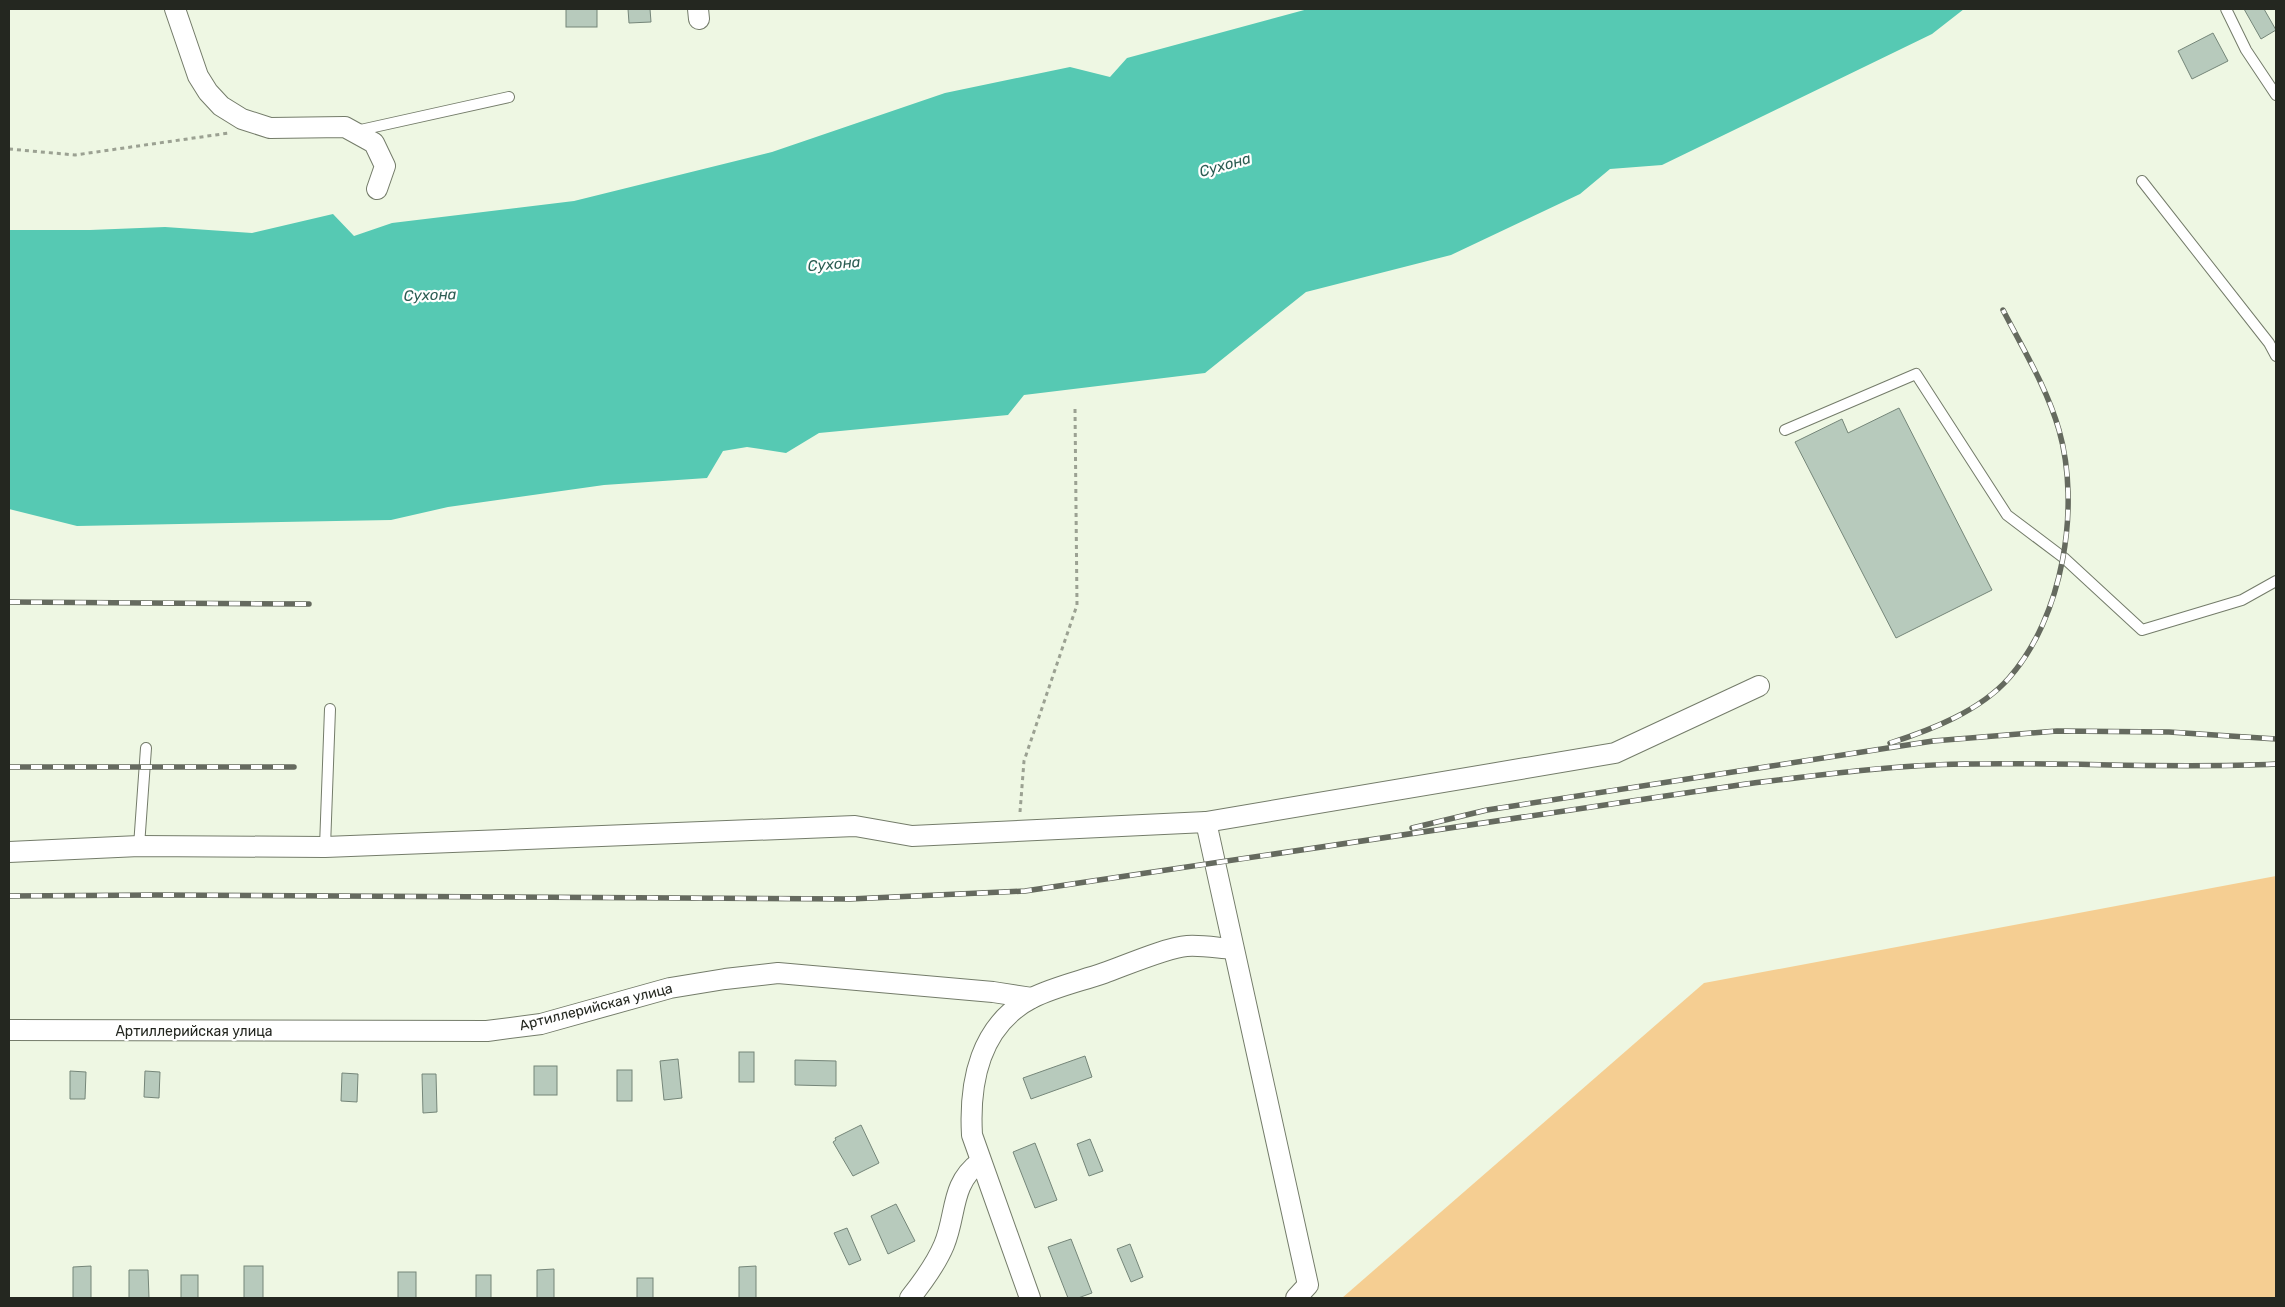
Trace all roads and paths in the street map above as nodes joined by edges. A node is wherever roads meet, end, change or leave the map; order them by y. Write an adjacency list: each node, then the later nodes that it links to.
1 (175, 9): 5 (street)
2 (2226, 9): 3 (lane)
3 (2276, 95)
4 (509, 97): 5 (lane)
5 (352, 131): 9 (street)
6 (231, 133): 7 (path)
7 (9, 149)
8 (2142, 181): 10 (lane)
9 (376, 189)
10 (2276, 356)
11 (1075, 408): 18 (path)
12 (1785, 430): 13 (lane)
13 (2276, 581)
14 (1759, 686): 17 (street)
15 (330, 708): 20 (lane)
16 (146, 748): 19 (lane)
17 (1206, 822): 18 (street); 22 (street)
18 (1018, 833): 20 (street)
19 (139, 846): 20 (street); 21 (street)
20 (324, 847)
21 (9, 852)
22 (1232, 949): 23 (street, Артиллерийская улица); 26 (street)
23 (1032, 998): 24 (street, Артиллерийская улица); 25 (street, Артиллерийская улица)
24 (9, 1030)
25 (980, 1162): 27 (street); 28 (street, Артиллерийская улица)
26 (1302, 1292)
27 (910, 1298)
28 (1030, 1298)

